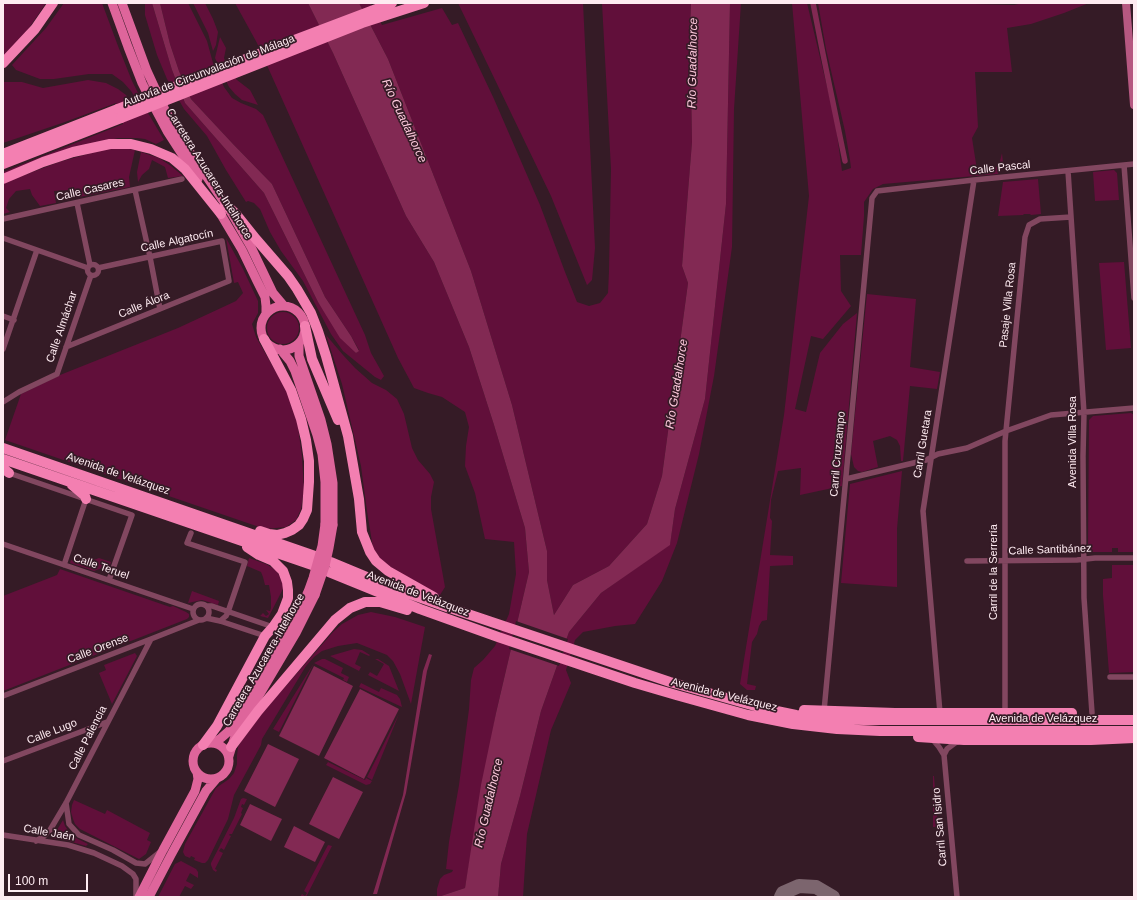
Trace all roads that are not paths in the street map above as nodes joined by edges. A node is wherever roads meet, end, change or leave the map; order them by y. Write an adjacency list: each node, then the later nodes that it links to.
1 (53, 3): 7 (highway)
2 (112, 3): 22 (main road, Carretera Azucarera-Intelhorce)
3 (122, 3): 21 (main road, Carretera Azucarera-Intelhorce)
4 (392, 3): 9 (highway, Autovía de Circunvalación de Málaga, bridge)
5 (424, 3): 9 (highway, Autovía de Circunvalación de Málaga, bridge)
6 (1126, 4): 8 (street)
7 (3, 63)
8 (1134, 105)
9 (120, 114): 10 (highway, Autovía de Circunvalación de Málaga); 11 (highway, Autovía de Circunvalación de Málaga)
10 (3, 154)
11 (3, 164)
12 (1134, 164): 13 (street, Calle Pascal)
13 (1124, 165): 14 (street, Calle Pascal); 32 (street)
14 (1068, 171): 17 (street, Calle Pascal); 23 (street, Avenida Villa Rosa)
15 (3, 179): 22 (highway)
16 (182, 179): 18 (street, Calle Casares)
17 (974, 180): 19 (street, Calle Pascal); 49 (street, Carril Guetara)
18 (135, 190): 20 (street, Calle Casares); 27 (street)
19 (872, 198): 53 (street, Carril Cruzcampo)
20 (77, 203): 24 (street, Calle Casares); 28 (street)
21 (225, 204): 33 (main road, Carretera Azucarera-Intelhorce); 51 (highway)
22 (221, 214): 35 (main road, Carretera Azucarera-Intelhorce)
23 (1071, 217): 46 (street, Avenida Villa Rosa); 47 (street, Pasaje Villa Rosa)
24 (3, 219)
25 (3, 238): 26 (street)
26 (37, 250): 28 (street); 37 (street)
27 (150, 257): 29 (street, Calle Algatocín); 31 (street, Calle Algatocín); 34 (street)
28 (89, 266): 29 (street); 30 (street)
29 (98, 268): 30 (street)
30 (91, 275): 41 (street, Calle Almáchar)
31 (229, 281): 34 (street, Calle Álora)
32 (1134, 298)
33 (284, 306): 35 (main road); 38 (main road)
34 (160, 309): 41 (street, Calle Álora)
35 (266, 314): 39 (main road)
36 (3, 316): 37 (street)
37 (14, 320): 42 (street)
38 (305, 326): 40 (main road); 51 (highway)
39 (264, 339): 43 (main road); 56 (highway)
40 (299, 343): 43 (main road); 57 (main road, Carretera Azucarera-Intelhorce)
41 (66, 347): 44 (street, Calle Almáchar)
42 (3, 349)
43 (280, 349): 57 (main road, Carretera Azucarera-Intelhorce)
44 (3, 402)
45 (1134, 408): 46 (street)
46 (1084, 413): 47 (street); 62 (street, Avenida Villa Rosa)
47 (1006, 431): 49 (street); 64 (street, Carril de la Serrería)
48 (3, 448): 56 (highway, Avenida de Velázquez)
49 (932, 457): 53 (street); 84 (street, Carril Guetara)
50 (3, 459): 54 (highway, Avenida de Velázquez)
51 (353, 466): 71 (highway)
52 (5, 472): 55 (street)
53 (846, 479): 83 (street, Carril Cruzcampo)
54 (65, 480): 55 (highway); 59 (highway, Avenida de Velázquez)
55 (86, 499): 66 (street); 67 (street)
56 (204, 517): 65 (highway, Avenida de Velázquez)
57 (329, 524): 65 (main road, Carretera Azucarera-Intelhorce, bridge)
58 (192, 533): 72 (street)
59 (237, 540): 65 (highway, Avenida de Velázquez); 76 (highway)
60 (3, 544): 66 (street, Calle Teruel)
61 (1134, 558): 62 (street, Calle Santibánez)
62 (1083, 559): 64 (street, Calle Santibánez); 86 (street, Avenida Villa Rosa)
63 (967, 561): 64 (street, Calle Santibánez)
64 (1004, 561): 85 (street, Carril de la Serrería)
65 (322, 564): 68 (main road, Carretera Azucarera-Intelhorce, bridge); 71 (highway, Avenida de Velázquez)
66 (64, 565): 67 (street, Calle Teruel)
67 (109, 580): 70 (street, Calle Teruel)
68 (311, 593): 95 (main road, Carretera Azucarera-Intelhorce); 96 (main road, Carretera Azucarera-Intelhorce)
69 (207, 606): 70 (street); 72 (street); 73 (street)
70 (193, 609): 74 (street)
71 (440, 610): 81 (highway, Avenida de Velázquez); 90 (highway, Avenida de Velázquez); 96 (highway)
72 (228, 612): 75 (street); 76 (street)
73 (206, 618): 74 (street); 75 (street)
74 (199, 620): 78 (street, Calle Orense)
75 (220, 620): 77 (street)
76 (273, 627): 77 (highway)
77 (265, 636): 95 (highway)
78 (151, 639): 82 (street, Calle Orense); 89 (street, Calle Palencia)
79 (1110, 677): 80 (street)
80 (1134, 677)
81 (716, 695): 83 (highway); 88 (highway, Avenida de Velázquez)
82 (3, 696)
83 (824, 711): 84 (highway)
84 (940, 713): 85 (highway)
85 (1005, 713): 86 (highway)
86 (1092, 713): 87 (highway)
87 (1134, 713)
88 (1134, 720)
89 (107, 722): 98 (street, Calle Lugo); 101 (street, Calle Palencia)
90 (880, 731): 91 (highway, Avenida de Velázquez); 92 (highway)
91 (1134, 731)
92 (926, 738): 94 (highway); 97 (street)
93 (1134, 738): 94 (highway)
94 (964, 740): 97 (street)
95 (208, 744): 96 (main road); 99 (main road)
96 (230, 751): 100 (main road)
97 (944, 754): 108 (street, Carril San Isidro)
98 (3, 761)
99 (197, 772): 100 (main road); 104 (main road)
100 (217, 778): 107 (main road)
101 (66, 803): 103 (street, Calle Palencia); 104 (street, Calle Jaén)
102 (3, 835): 103 (street, Calle Jaén)
103 (36, 841): 105 (street, Calle Jaén)
104 (163, 850): 106 (main road)
105 (136, 897)
106 (139, 897)
107 (149, 897)
108 (957, 897)

